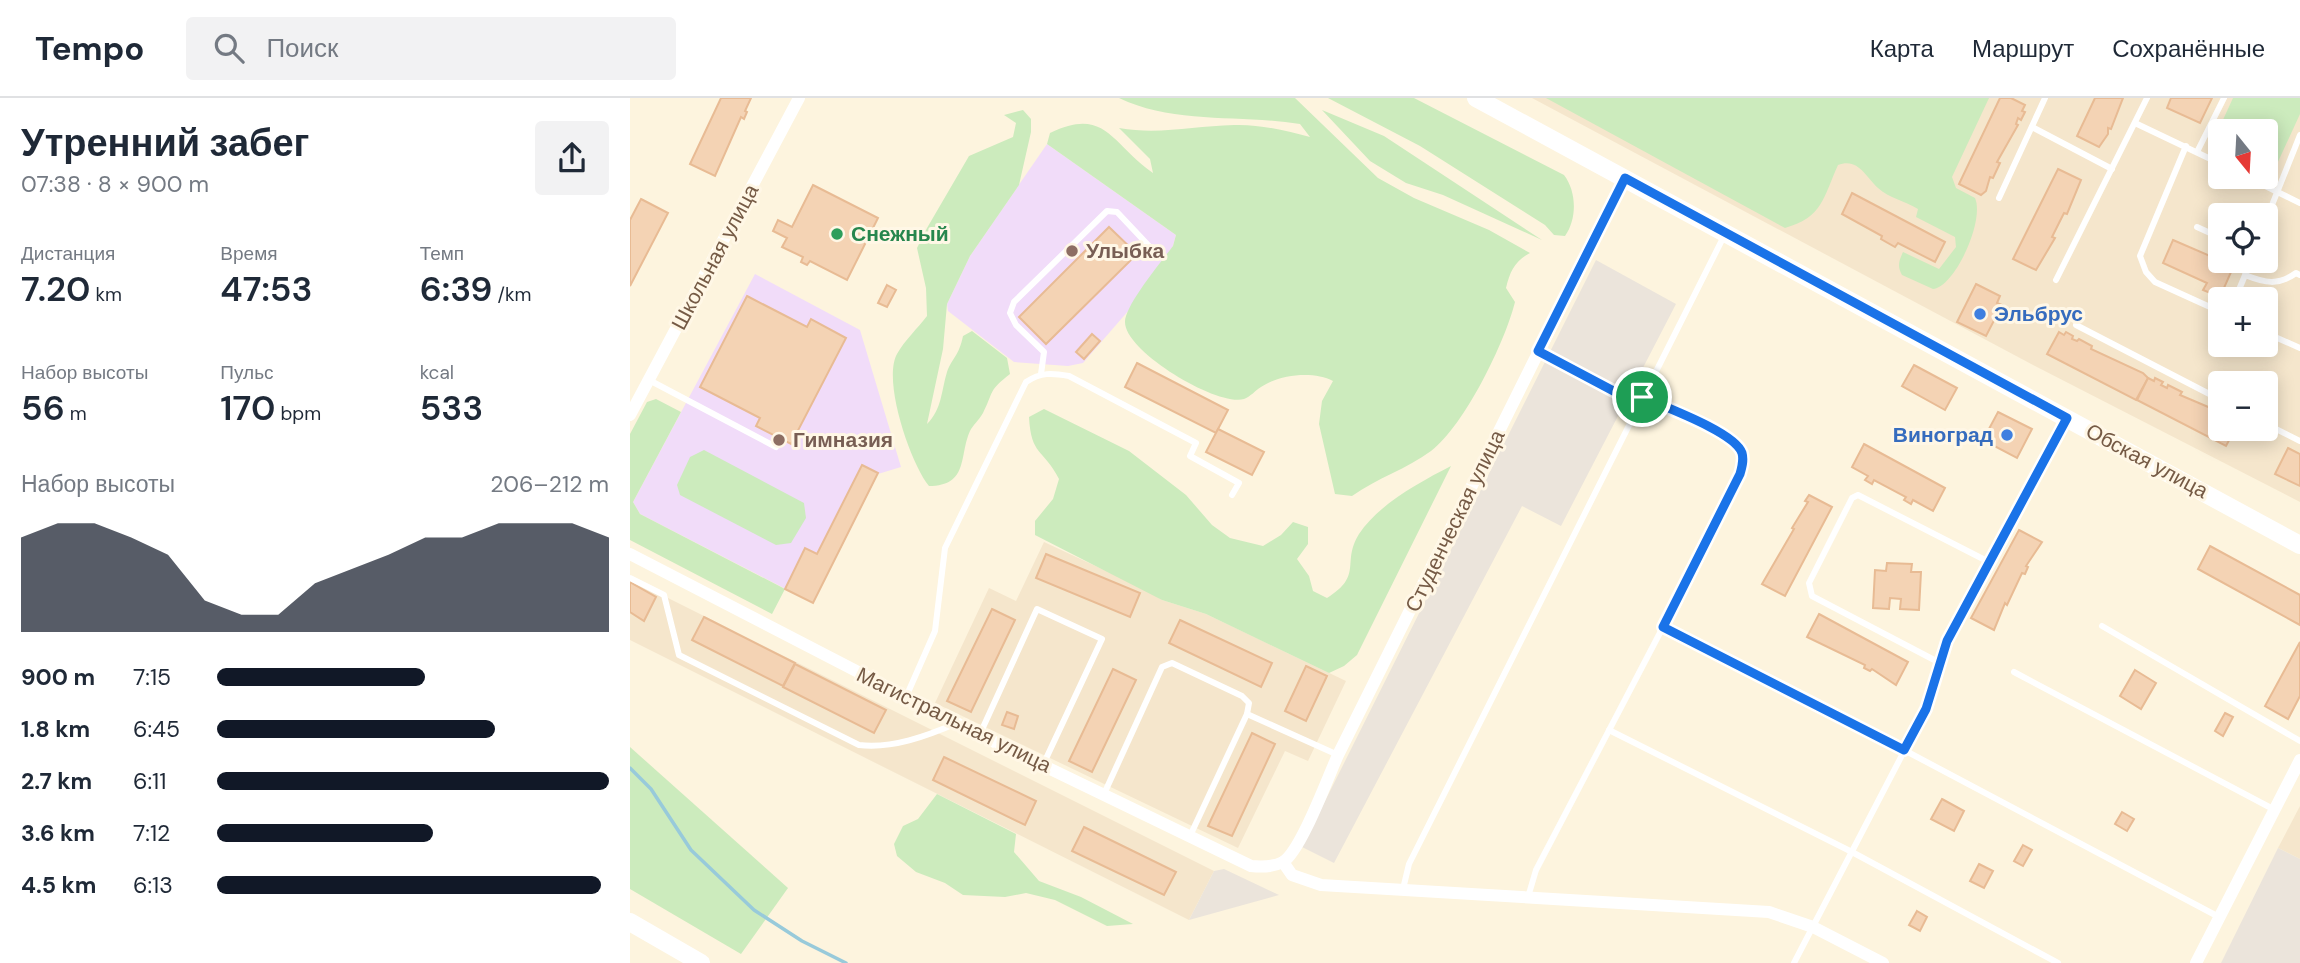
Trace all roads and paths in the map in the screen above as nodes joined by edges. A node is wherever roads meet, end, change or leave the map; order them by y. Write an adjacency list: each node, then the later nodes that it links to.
1 (799, 98): 33 (street, Школьная улица)
2 (1476, 98): 13 (street, Обская улица)
3 (2045, 98): 7 (lane)
4 (2147, 98): 6 (lane)
5 (2224, 98): 10 (lane)
6 (2135, 123): 9 (lane); 12 (lane)
7 (2032, 127): 12 (lane); 16 (lane)
8 (2300, 135): 15 (lane)
9 (2186, 146): 10 (lane); 27 (lane)
10 (2197, 152): 11 (lane)
11 (2208, 158)
12 (2112, 169): 25 (lane)
13 (1625, 178): 21 (street, Обская улица); 31 (street, Студенческая улица)
14 (2271, 189): 15 (lane)
15 (2277, 192): 17 (lane); 18 (lane)
16 (1998, 198)
17 (2273, 203)
18 (2300, 203)
19 (2197, 227): 20 (lane)
20 (2208, 232)
21 (1726, 233): 35 (lane); 37 (street, Обская улица)
22 (1150, 247): 32 (lane)
23 (2245, 275): 24 (lane); 26 (lane)
24 (2300, 275)
25 (2056, 280)
26 (2240, 287)
27 (2208, 306)
28 (2076, 325): 34 (lane)
29 (2278, 338): 30 (lane)
30 (2300, 348)
31 (1538, 351): 35 (lane); 57 (street, Студенческая улица)
32 (1041, 374): 41 (lane); 50 (lane)
33 (649, 380): 36 (street, Школьная улица); 40 (lane)
34 (2208, 393)
35 (1640, 400): 47 (lane); 65 (lane)
36 (630, 415)
37 (2067, 418): 42 (street, Обская улица); 44 (lane)
38 (2278, 430): 39 (lane)
39 (2300, 441)
40 (776, 447)
41 (1232, 495)
42 (2300, 545)
43 (630, 554): 50 (street, Магистральная улица)
44 (1987, 561): 48 (lane); 48 (lane)
45 (630, 578): 52 (lane)
46 (2102, 626): 55 (lane)
47 (1663, 627): 53 (lane); 56 (lane)
48 (1940, 663): 56 (lane)
49 (2014, 672): 61 (lane)
50 (906, 697): 52 (street, Магистральная улица)
51 (1247, 714): 57 (lane); 60 (lane); 62 (lane)
52 (957, 723): 54 (street, Магистральная улица)
53 (1609, 730): 63 (lane); 66 (lane)
54 (980, 735): 59 (street, Магистральная улица); 59 (lane)
55 (2300, 741)
56 (1904, 750): 63 (lane); 67 (lane)
57 (1338, 755): 64 (street, Студенческая улица)
58 (2300, 760): 61 (street)
59 (1043, 765): 60 (street, Магистральная улица)
60 (1104, 794): 62 (street, Магистральная улица)
61 (2273, 809): 67 (street)
62 (1190, 836): 64 (street, Магистральная улица)
63 (1852, 852): 69 (lane); 73 (lane)
64 (1283, 862): 65 (street)
65 (1403, 890): 66 (street)
66 (1528, 897): 69 (street)
67 (2219, 917): 74 (street)
68 (630, 922): 70 (street)
69 (1813, 927): 71 (lane); 72 (street)
70 (701, 963)
71 (1794, 963)
72 (1883, 963)
73 (2058, 963)
74 (2196, 963)

